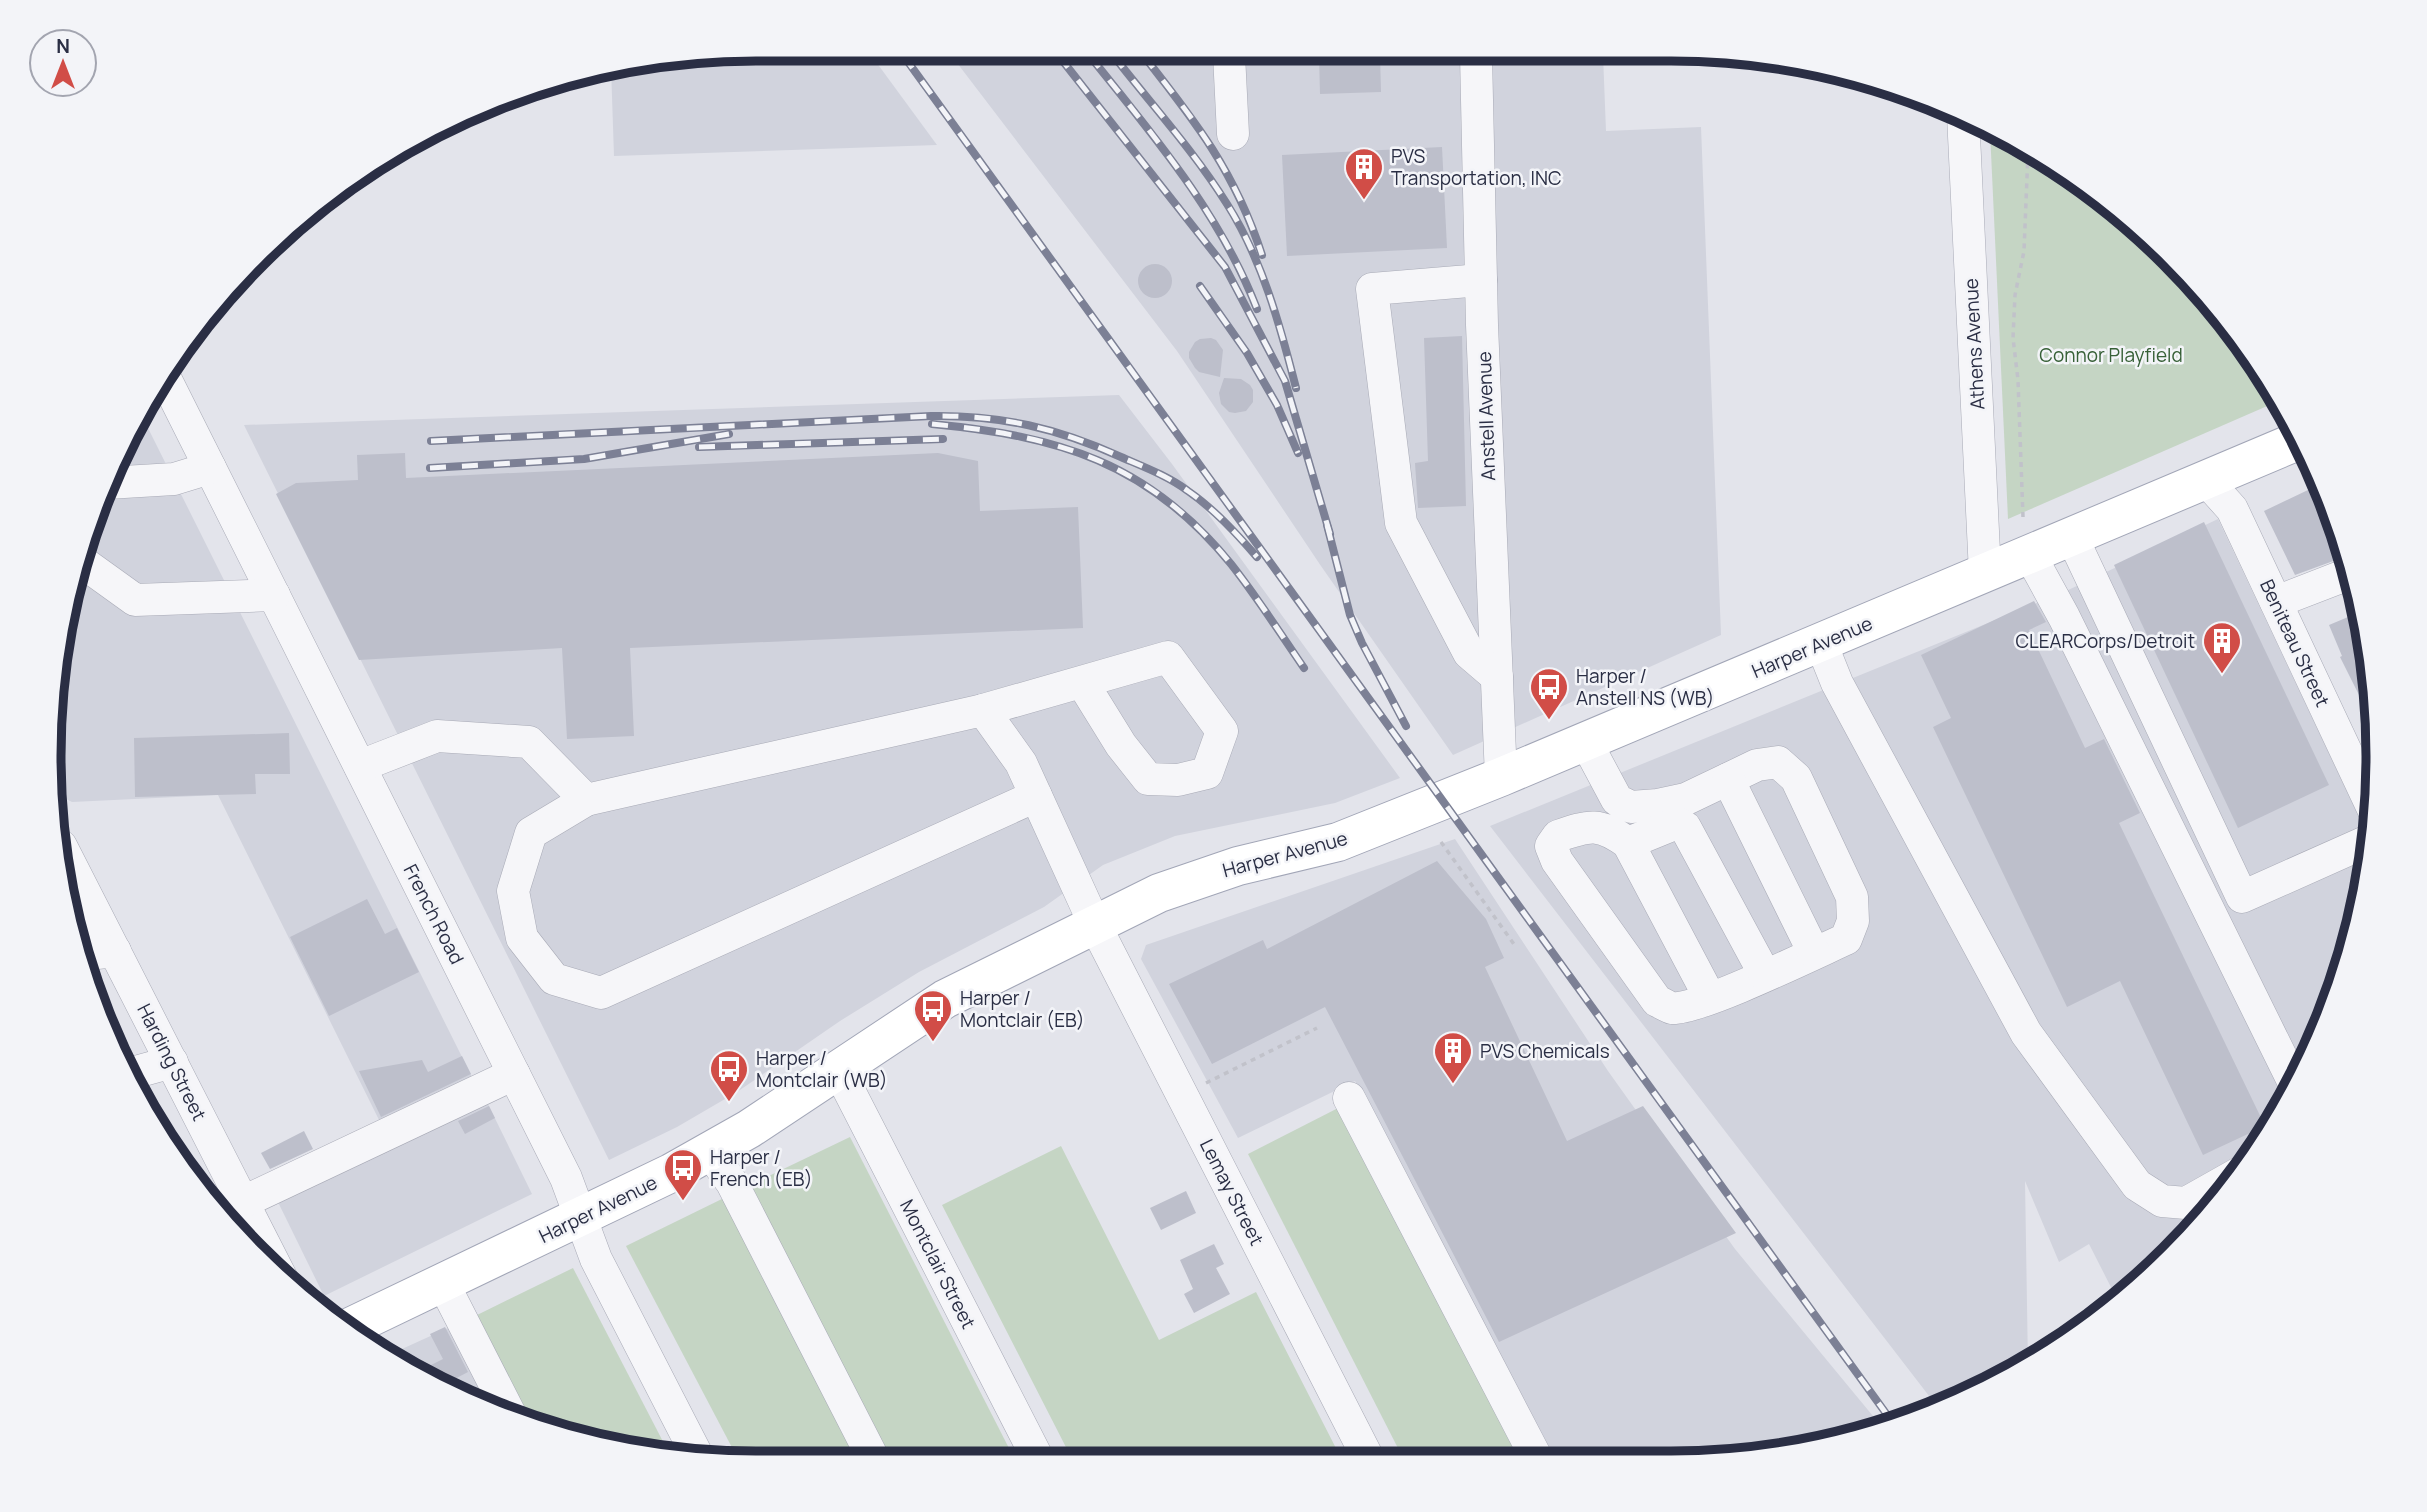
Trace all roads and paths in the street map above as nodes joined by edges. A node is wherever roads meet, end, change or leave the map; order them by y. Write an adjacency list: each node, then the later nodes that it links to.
1 (1229, 61): 4 (street)
2 (1476, 61): 6 (street, Anstell Avenue)
3 (1964, 126): 16 (street, Athens Avenue)
4 (1233, 134)
5 (2028, 160): 12 (path)
6 (1481, 280): 21 (street, Anstell Avenue); 21 (street)
7 (169, 385): 9 (street, French Road)
8 (2291, 444): 10 (main road, Harper Avenue)
9 (210, 468): 11 (street); 18 (street, French Road)
10 (2206, 480): 13 (main road, Harper Avenue); 19 (street, Beniteau Street)
11 (118, 482)
12 (2023, 517)
13 (2072, 537): 14 (main road, Harper Avenue); 33 (street)
14 (2030, 555): 16 (main road, Harper Avenue); 46 (street)
15 (88, 566): 18 (street)
16 (1985, 573): 20 (main road, Harper Avenue)
17 (2342, 577): 19 (street)
18 (274, 595): 25 (street, French Road)
19 (2276, 603): 28 (street, Beniteau Street)
20 (1821, 643): 24 (main road, Harper Avenue); 51 (street)
21 (1497, 677): 26 (street, Anstell Avenue)
22 (1082, 682): 22 (street); 23 (street)
23 (983, 710): 29 (street, Lemay Street); 30 (street)
24 (1586, 742): 26 (main road, Harper Avenue); 27 (street)
25 (360, 766): 30 (street); 47 (street, French Road)
26 (1501, 777): 35 (main road, Harper Avenue)
27 (1728, 779): 38 (street); 38 (street)
28 (2364, 791)
29 (1036, 796): 30 (street); 35 (street, Lemay Street)
30 (586, 800)
31 (1441, 842): 36 (path)
32 (1628, 843): 40 (street); 41 (street); 41 (street)
33 (2360, 844)
34 (70, 863): 37 (street, Harding Street)
35 (1095, 925): 44 (main road, Harper Avenue); 61 (street, Lemay Street)
36 (1516, 947)
37 (115, 951): 39 (street); 43 (street, Harding Street)
38 (1814, 953): 40 (street)
39 (90, 954)
40 (1765, 975): 41 (street)
41 (1710, 998)
42 (1317, 1028): 48 (path)
43 (172, 1062): 45 (street); 52 (street, Harding Street)
44 (838, 1069): 50 (main road, Harper Avenue); 60 (street, Montclair Street)
45 (137, 1072)
46 (2289, 1073)
47 (514, 1074): 52 (street); 53 (street, French Road)
48 (1201, 1085)
49 (1349, 1098): 62 (street)
50 (710, 1152): 53 (main road, Harper Avenue); 59 (street)
51 (2216, 1186)
52 (232, 1208): 54 (street, Harding Street)
53 (580, 1218): 55 (main road, Harper Avenue); 58 (street, French Road)
54 (243, 1223)
55 (443, 1283): 56 (main road, Harper Avenue); 57 (street)
56 (356, 1324)
57 (505, 1403)
58 (693, 1447)
59 (869, 1451)
60 (1034, 1451)
61 (1364, 1451)
62 (1533, 1451)

